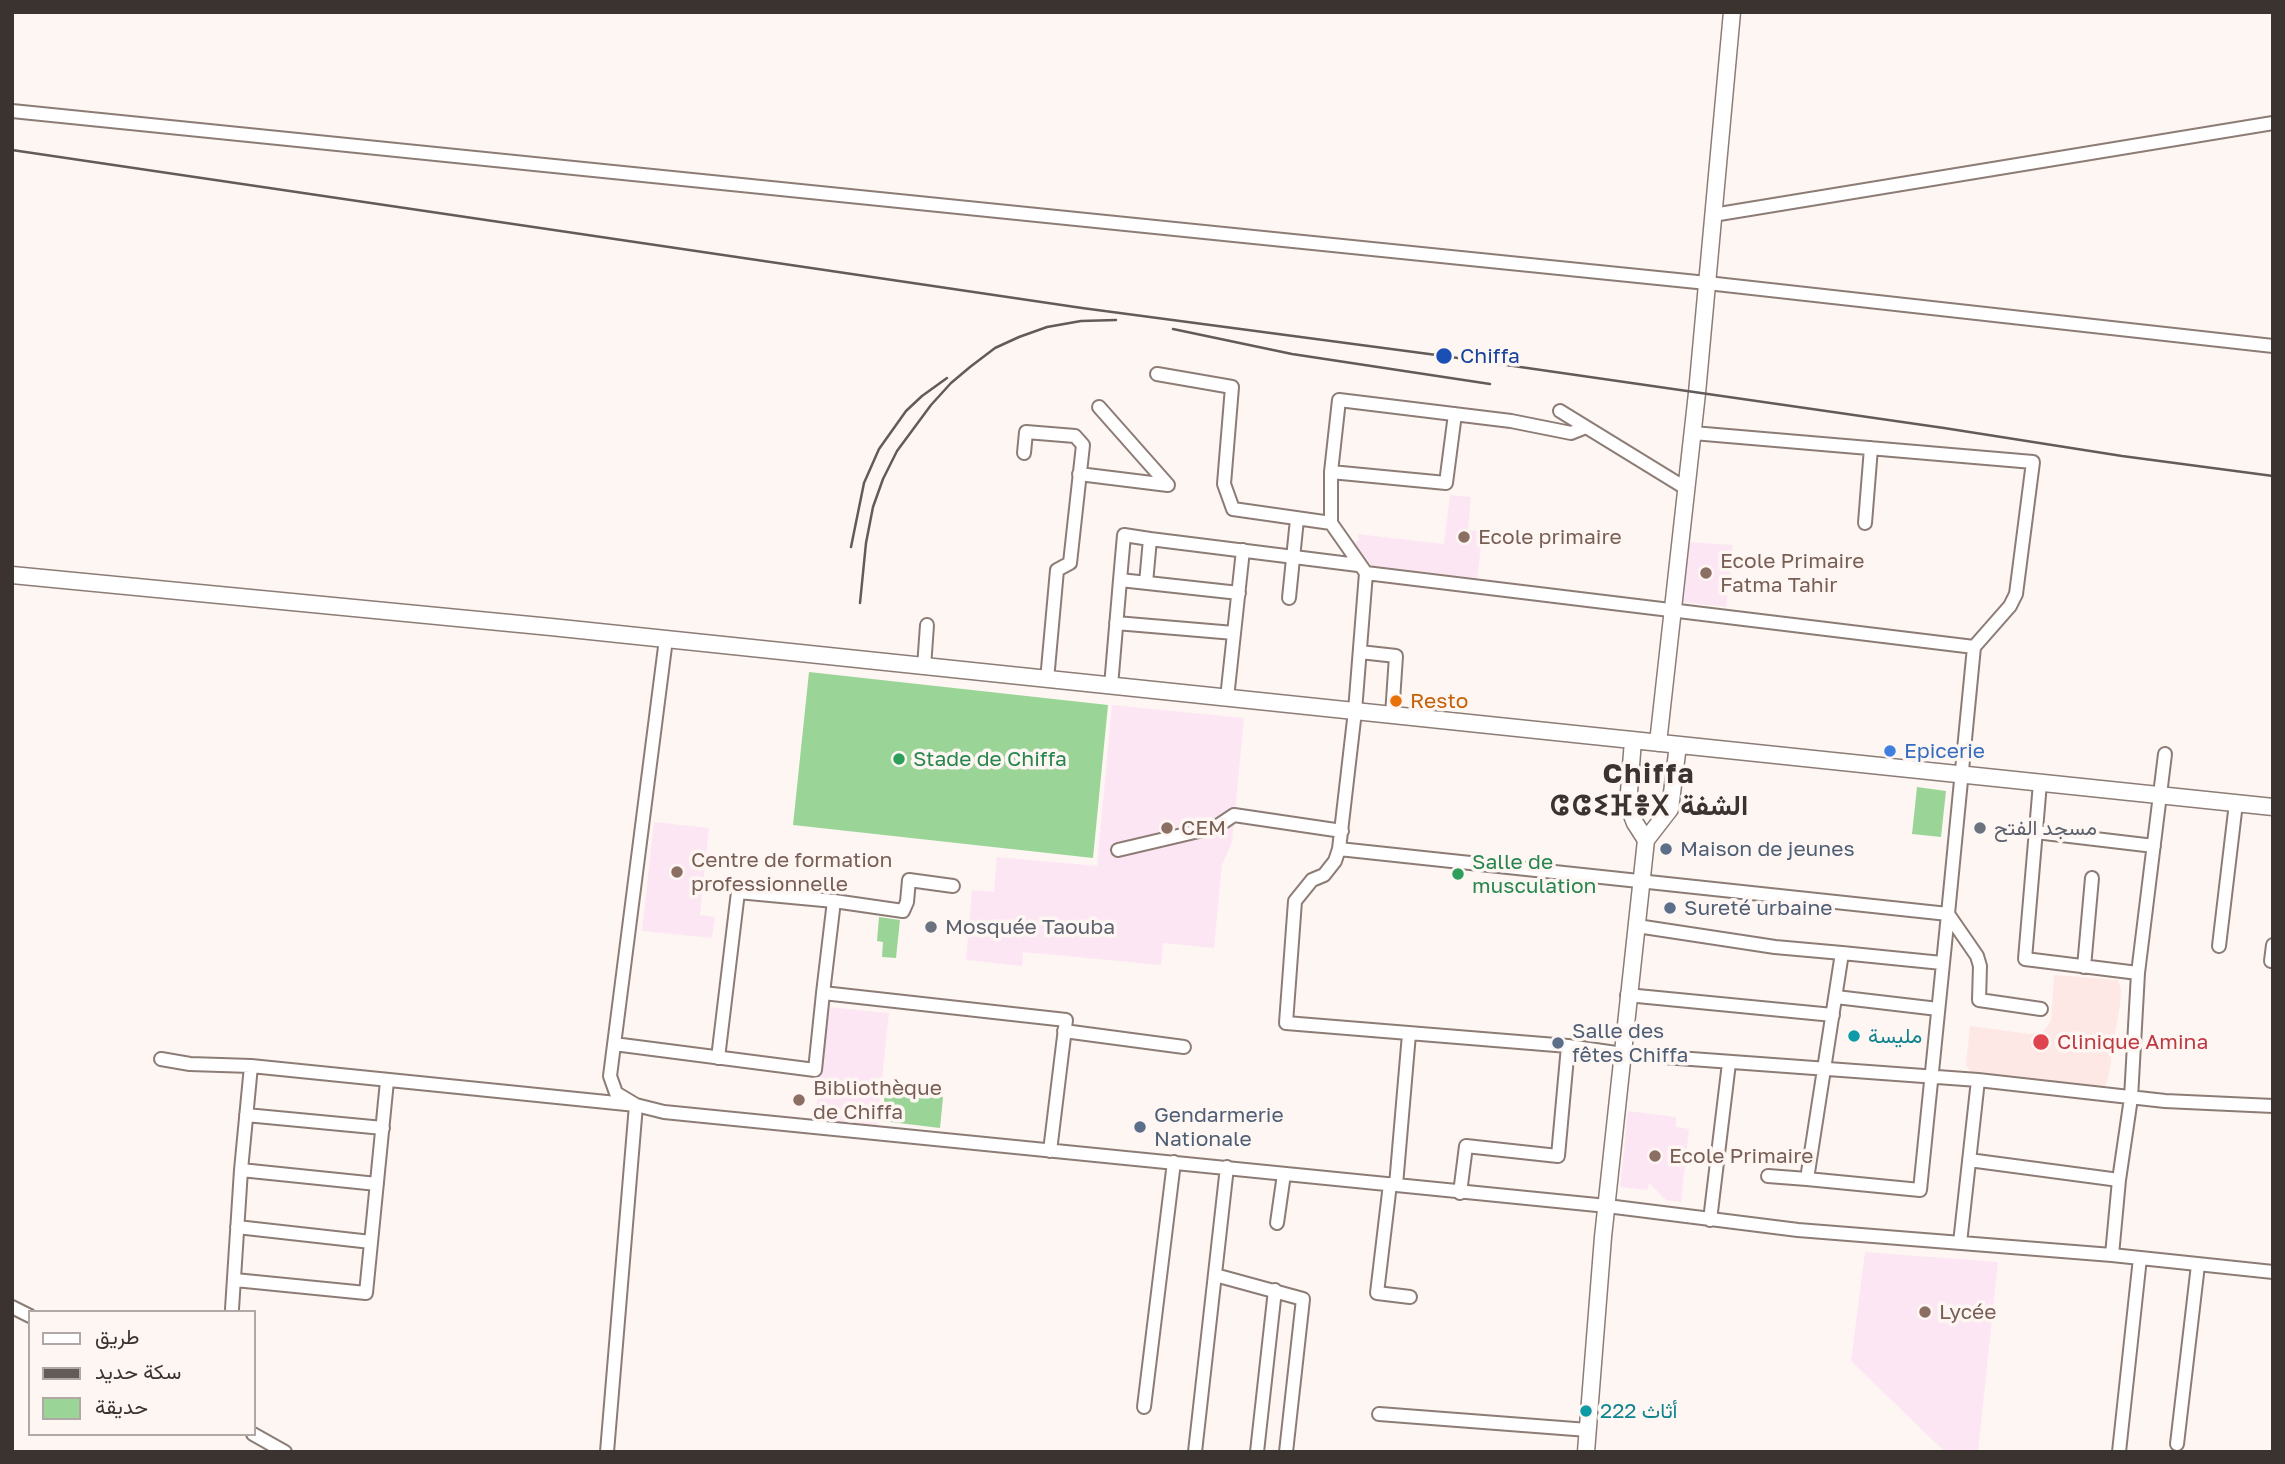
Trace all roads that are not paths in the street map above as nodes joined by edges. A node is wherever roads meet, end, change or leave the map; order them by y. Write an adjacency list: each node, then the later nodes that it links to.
1 (1732, 12): 4 (main road)
2 (12, 111): 5 (street)
3 (2273, 122): 4 (street)
4 (1713, 215): 5 (main road)
5 (1707, 283): 6 (street); 12 (main road)
6 (2273, 346)
7 (1157, 374): 18 (street)
8 (1099, 407): 16 (street)
9 (1560, 411): 11 (street)
10 (1455, 414): 11 (street); 15 (street); 15 (street)
11 (1586, 427): 17 (street)
12 (1693, 433): 13 (street); 17 (main road)
13 (1871, 448): 20 (street); 35 (street)
14 (1024, 453): 16 (street)
15 (1331, 472): 19 (street)
16 (1079, 474): 38 (street)
17 (1687, 489): 30 (main road)
18 (1297, 519): 19 (street); 23 (street)
19 (1331, 523): 24 (street)
20 (1865, 523)
21 (1150, 538): 22 (street); 26 (street); 27 (street)
22 (1243, 550): 23 (street); 28 (street)
23 (1293, 556): 24 (street); 29 (street)
24 (1362, 569): 30 (street); 36 (street)
25 (12, 575): 34 (main road)
26 (1120, 580): 27 (street); 31 (street)
27 (1146, 583): 28 (street)
28 (1239, 593): 33 (street)
29 (1289, 598)
30 (1671, 612): 35 (street); 44 (main road)
31 (1116, 623): 33 (street); 39 (street)
32 (927, 625): 37 (street)
33 (1234, 633): 40 (street)
34 (666, 639): 37 (main road); 79 (street)
35 (1974, 647): 47 (street)
36 (1360, 652): 41 (street); 42 (street)
37 (924, 667): 38 (main road)
38 (1047, 680): 39 (main road)
39 (1111, 686): 40 (main road)
40 (1227, 698): 41 (main road)
41 (1355, 711): 42 (main road); 52 (street)
42 (1392, 715): 43 (main road)
43 (1633, 740): 44 (main road); 54 (main road)
44 (1658, 743): 45 (main road)
45 (1678, 745): 47 (main road); 54 (main road)
46 (2165, 754): 49 (street)
47 (1961, 774): 48 (main road); 62 (street)
48 (2040, 783): 49 (main road); 53 (street)
49 (2160, 795): 50 (main road); 55 (street)
50 (2236, 803): 51 (main road); 65 (street)
51 (2273, 807)
52 (1342, 831): 56 (street); 57 (street)
53 (2036, 832): 55 (street); 69 (street)
54 (1646, 840): 59 (main road)
55 (2154, 846): 70 (street)
56 (1339, 849): 59 (street); 78 (street)
57 (1118, 850)
58 (2092, 878): 69 (street)
59 (1642, 882): 62 (street); 63 (main road)
60 (953, 886): 61 (street)
61 (834, 901): 71 (street); 83 (street)
62 (1948, 914): 68 (street); 75 (street)
63 (1636, 926): 66 (street); 72 (main road)
64 (2273, 945): 67 (street)
65 (2220, 946)
66 (1842, 953): 68 (street); 73 (street)
67 (2271, 961)
68 (1942, 963): 74 (street)
69 (2084, 967): 70 (street)
70 (2138, 973): 91 (street)
71 (823, 993): 77 (street); 83 (street)
72 (1627, 995): 76 (street); 82 (main road)
73 (1836, 998): 74 (street); 76 (street)
74 (1938, 1009): 88 (street)
75 (2041, 1009)
76 (1833, 1015): 87 (street)
77 (1064, 1031): 81 (street); 96 (street)
78 (1409, 1034): 80 (street); 106 (street)
79 (614, 1044): 83 (street); 92 (street)
80 (1568, 1046): 82 (street); 107 (street)
81 (1184, 1047)
82 (1623, 1054): 85 (street); 108 (main road)
83 (718, 1058)
84 (162, 1059): 86 (street)
85 (1729, 1063): 87 (street); 109 (street)
86 (251, 1066): 90 (street); 94 (street)
87 (1825, 1069): 88 (street); 103 (street)
88 (1930, 1076): 89 (street); 103 (street)
89 (1978, 1080): 91 (street); 97 (street)
90 (387, 1081): 92 (street); 95 (street)
91 (2131, 1098): 93 (street); 104 (street)
92 (636, 1105): 96 (street); 131 (street)
93 (2273, 1106)
94 (246, 1115): 95 (street); 100 (street)
95 (383, 1128): 105 (street)
96 (1050, 1151): 98 (street)
97 (1969, 1160): 104 (street); 113 (street)
98 (1174, 1162): 99 (street); 125 (street)
99 (1227, 1167): 101 (street); 118 (street)
100 (241, 1170): 105 (street); 111 (street)
101 (1284, 1174): 106 (street); 110 (street)
102 (1768, 1176): 103 (street)
103 (1807, 1180)
104 (2119, 1180): 114 (street)
105 (377, 1184): 112 (street)
106 (1393, 1184): 107 (street); 121 (street)
107 (1460, 1194): 108 (street)
108 (1606, 1206): 109 (street); 127 (main road)
109 (1710, 1220): 113 (street)
110 (1277, 1223)
111 (237, 1227): 112 (street); 119 (street)
112 (371, 1242): 119 (street)
113 (1960, 1243): 114 (street)
114 (2112, 1255): 115 (street)
115 (2140, 1258): 116 (street); 136 (street)
116 (2198, 1265): 117 (street); 129 (street)
117 (2273, 1272)
118 (1215, 1275): 120 (street); 132 (street)
119 (235, 1280): 123 (street)
120 (1275, 1290): 133 (street); 134 (street)
121 (1410, 1297)
122 (12, 1307): 124 (street)
123 (232, 1309)
124 (28, 1315)
125 (1144, 1407)
126 (1378, 1415): 127 (street)
127 (1588, 1430): 135 (main road)
128 (256, 1436): 130 (street)
129 (2177, 1444)
130 (285, 1452)
131 (607, 1452)
132 (1195, 1452)
133 (1258, 1452)
134 (1286, 1452)
135 (1586, 1452)
136 (2119, 1452)

